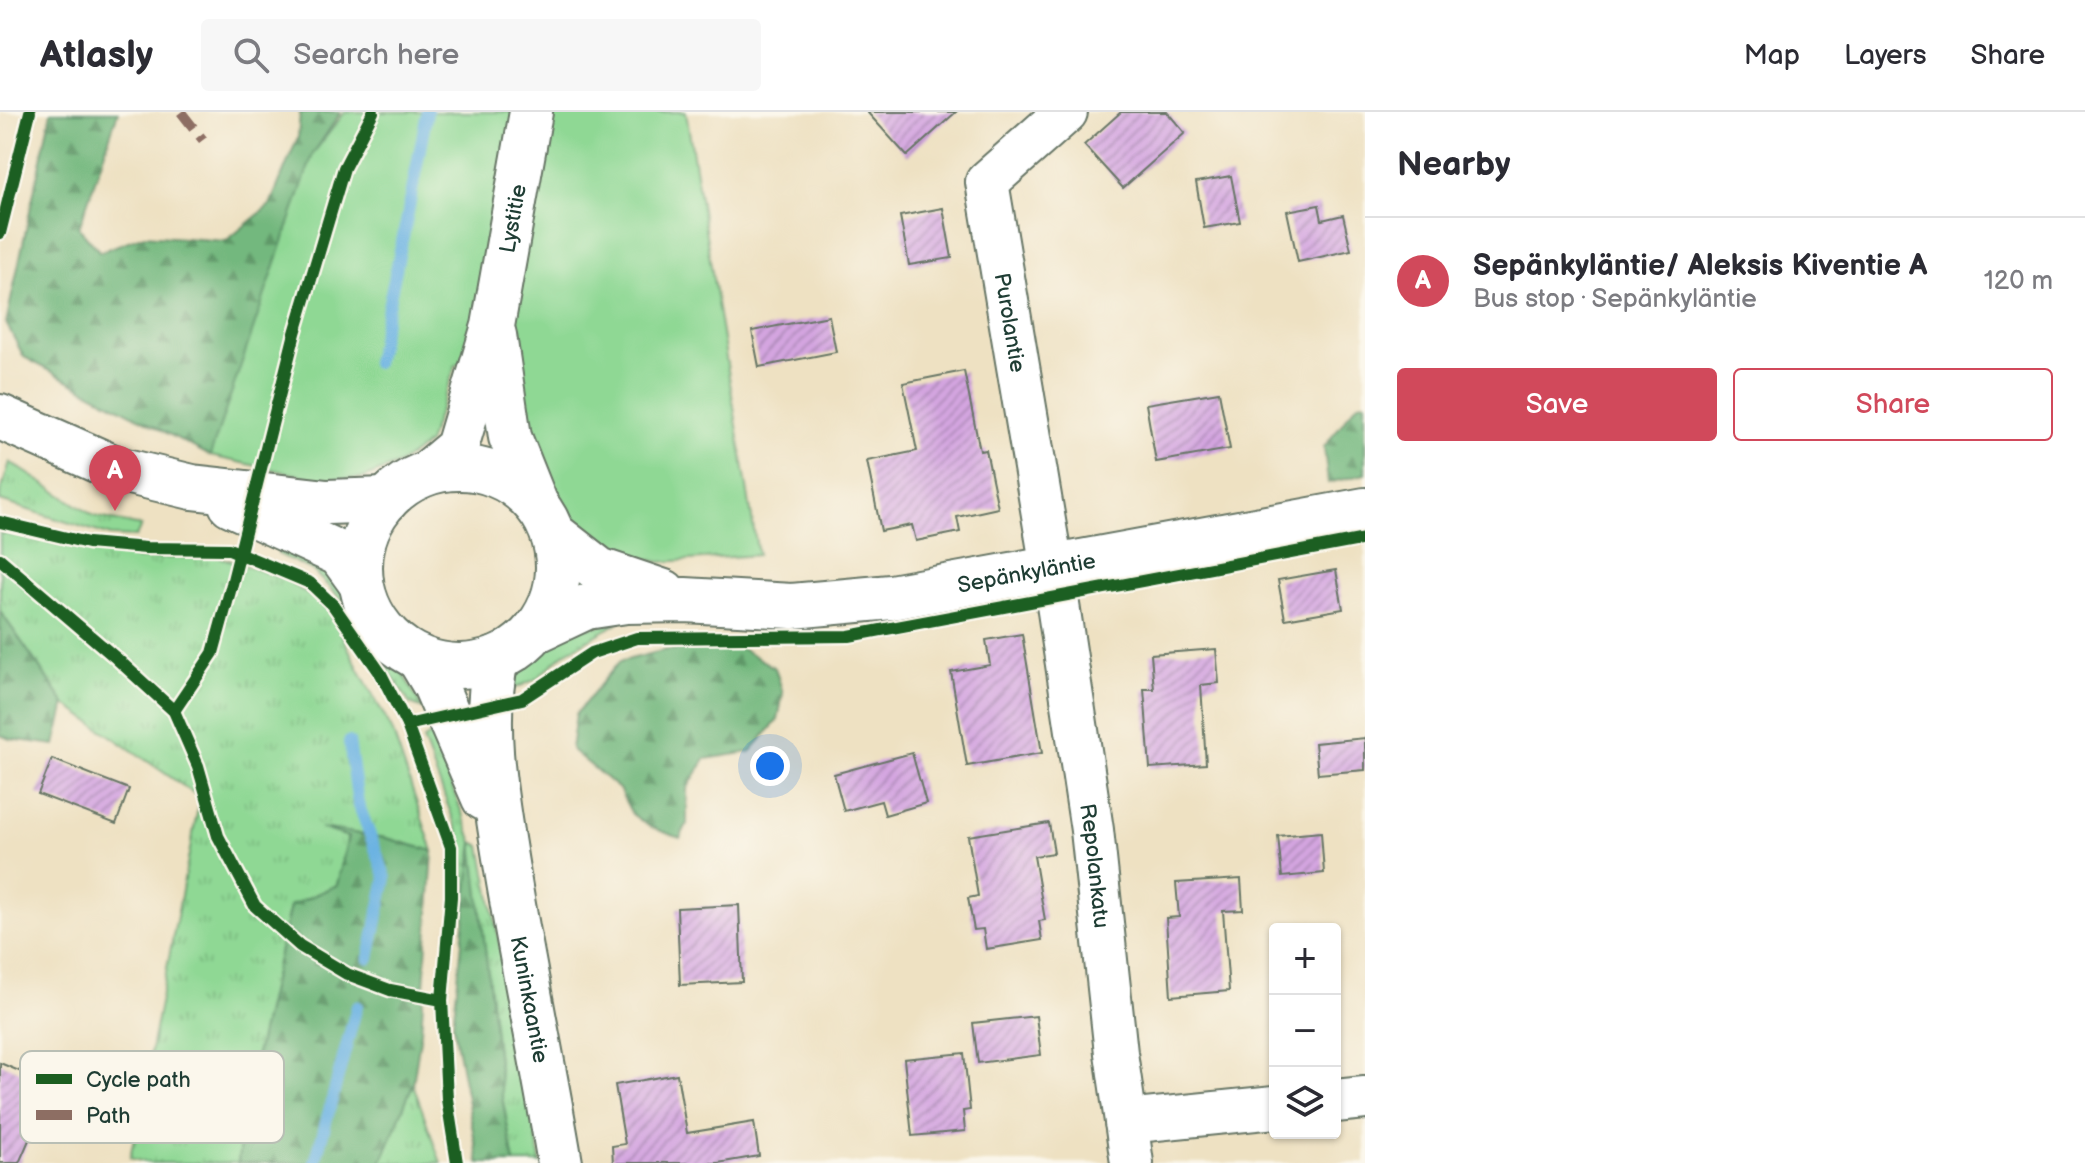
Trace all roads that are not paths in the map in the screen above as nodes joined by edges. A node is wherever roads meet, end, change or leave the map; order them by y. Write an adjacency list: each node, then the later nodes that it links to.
1 (531, 112): 3 (street, Lystitie)
2 (1066, 112): 10 (street, Purolantie)
3 (493, 326): 5 (street, Lystitie); 9 (street, Lystitie)
4 (0, 417): 6 (main road)
5 (426, 473): 7 (main road); 9 (main road)
6 (192, 487): 7 (main road); 11 (main road)
7 (386, 500): 11 (main road)
8 (1365, 510): 10 (main road, Sepänkyläntie)
9 (545, 520): 12 (main road, Sepänkyläntie); 13 (main road)
10 (1050, 569): 12 (main road, Sepänkyläntie); 20 (street, Repolankatu)
11 (361, 583): 14 (main road)
12 (685, 600): 13 (main road, Sepänkyläntie)
13 (535, 631): 15 (main road)
14 (419, 658): 15 (main road); 16 (main road, Kuninkaantie)
15 (496, 659): 16 (main road, Kuninkaantie)
16 (500, 837): 21 (main road, Kuninkaantie)
17 (1365, 1098): 18 (street)
18 (1341, 1100)
19 (1269, 1108): 20 (street)
20 (1126, 1122): 22 (street, Repolankatu)
21 (560, 1163)
22 (1132, 1163)

